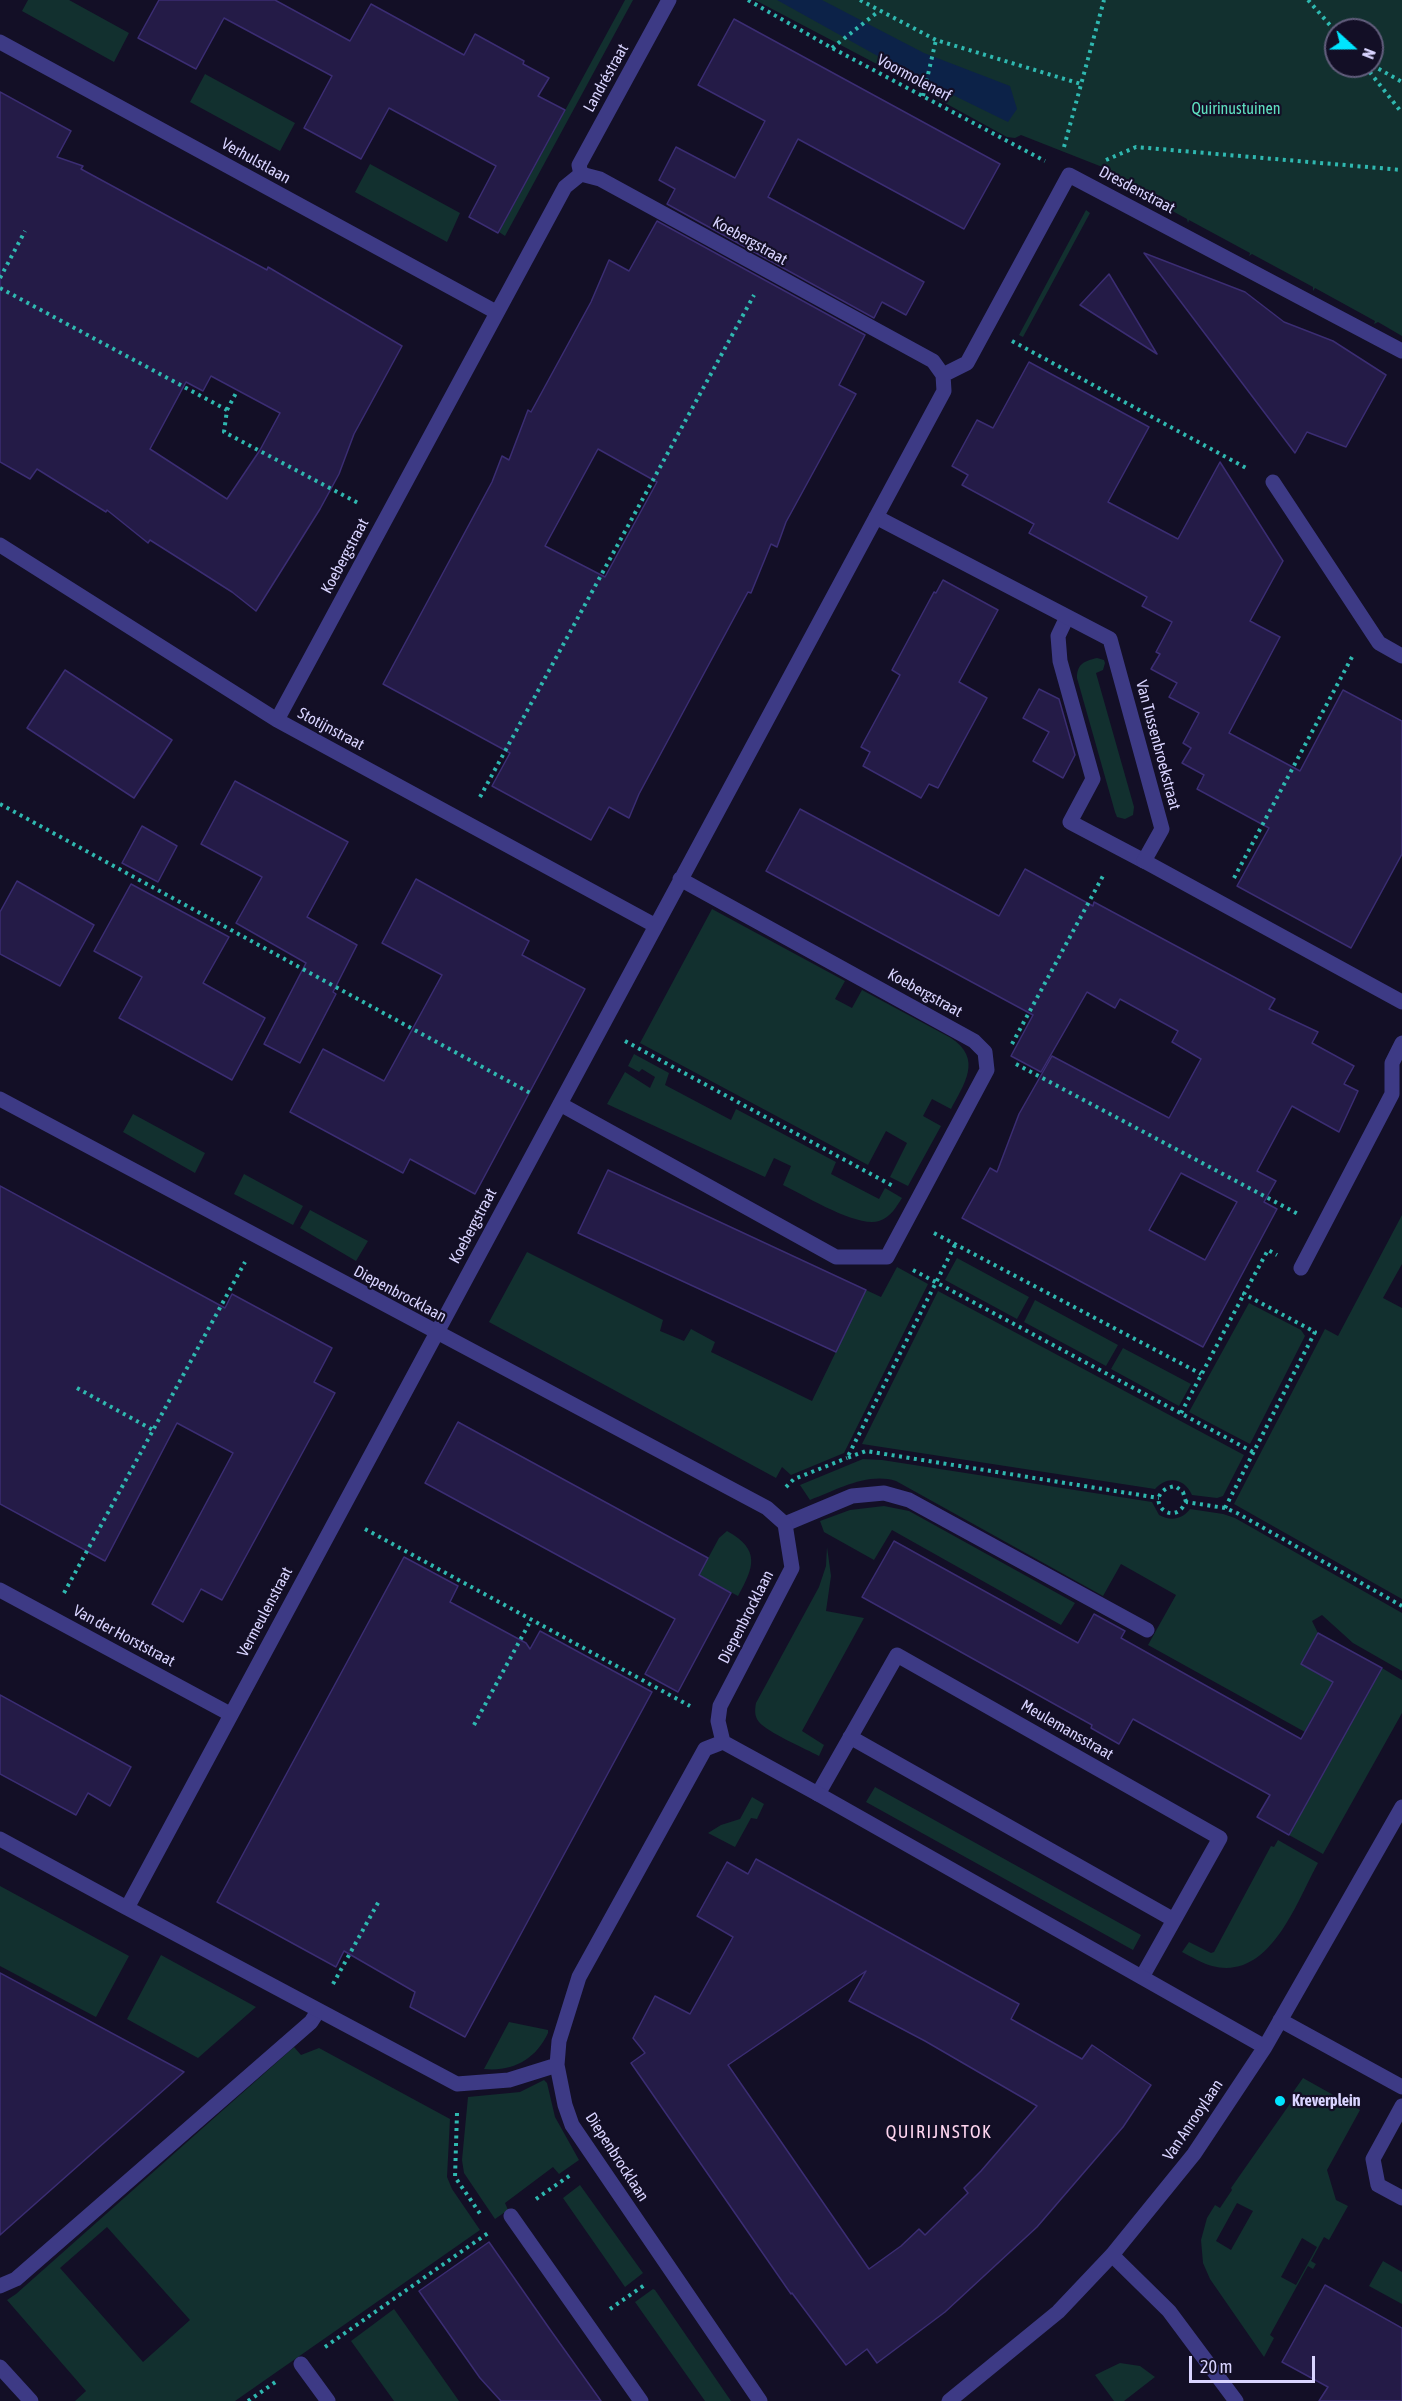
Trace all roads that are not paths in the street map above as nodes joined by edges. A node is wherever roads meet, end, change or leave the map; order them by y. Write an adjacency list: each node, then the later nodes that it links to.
1 (669, 0): 3 (street, Landréstraat)
2 (0, 42): 4 (street, Verhulstlaan)
3 (581, 174): 4 (street, Koebergstraat); 6 (street, Koebergstraat)
4 (496, 312): 12 (street, Koebergstraat)
5 (1402, 351): 6 (street, Dresdenstraat)
6 (943, 375): 8 (street, Koebergstraat)
7 (1273, 482): 11 (street)
8 (876, 517): 10 (street, Van Tussenbroekstraat); 14 (street, Koebergstraat)
9 (0, 545): 12 (street, Stotijnstraat)
10 (1067, 617): 13 (street, Van Tussenbroekstraat); 13 (street)
11 (1402, 656)
12 (277, 720): 15 (street, Stotijnstraat)
13 (1144, 861): 16 (street)
14 (680, 879): 15 (street, Koebergstraat); 19 (street, Koebergstraat)
15 (656, 926): 19 (street, Koebergstraat)
16 (1402, 1002)
17 (1402, 1044): 20 (street)
18 (0, 1099): 21 (street, Diepenbrocklaan)
19 (559, 1106): 21 (street, Koebergstraat)
20 (1301, 1268)
21 (436, 1334): 22 (street, Diepenbrocklaan); 25 (street, Vermeulenstraat)
22 (785, 1524): 24 (street); 27 (street, Diepenbrocklaan)
23 (0, 1590): 25 (street, Van der Horststraat)
24 (1147, 1630)
25 (230, 1714): 31 (street, Vermeulenstraat)
26 (850, 1737): 28 (street, Meulemansstraat); 32 (street); 32 (street, Meulemansstraat)
27 (723, 1742): 28 (street); 37 (street, Diepenbrocklaan)
28 (818, 1794): 33 (street)
29 (1402, 1807): 35 (street, Van Anrooylaan)
30 (0, 1839): 31 (street)
31 (127, 1908): 34 (street)
32 (1174, 1920): 33 (street, Meulemansstraat)
33 (1142, 1977): 36 (street)
34 (318, 2011): 37 (street); 43 (street)
35 (1280, 2020): 36 (street, Van Anrooylaan); 38 (street)
36 (1265, 2047): 42 (street, Van Anrooylaan)
37 (557, 2065): 49 (street, Diepenbrocklaan)
38 (1402, 2087)
39 (1402, 2106): 40 (street)
40 (1402, 2198)
41 (511, 2216): 48 (street)
42 (1112, 2255): 50 (street, Van Anrooylaan); 51 (street)
43 (0, 2286)
44 (301, 2364): 47 (street)
45 (0, 2367): 46 (street)
46 (31, 2401)
47 (328, 2401)
48 (641, 2401)
49 (760, 2401)
50 (950, 2401)
51 (1236, 2401)

